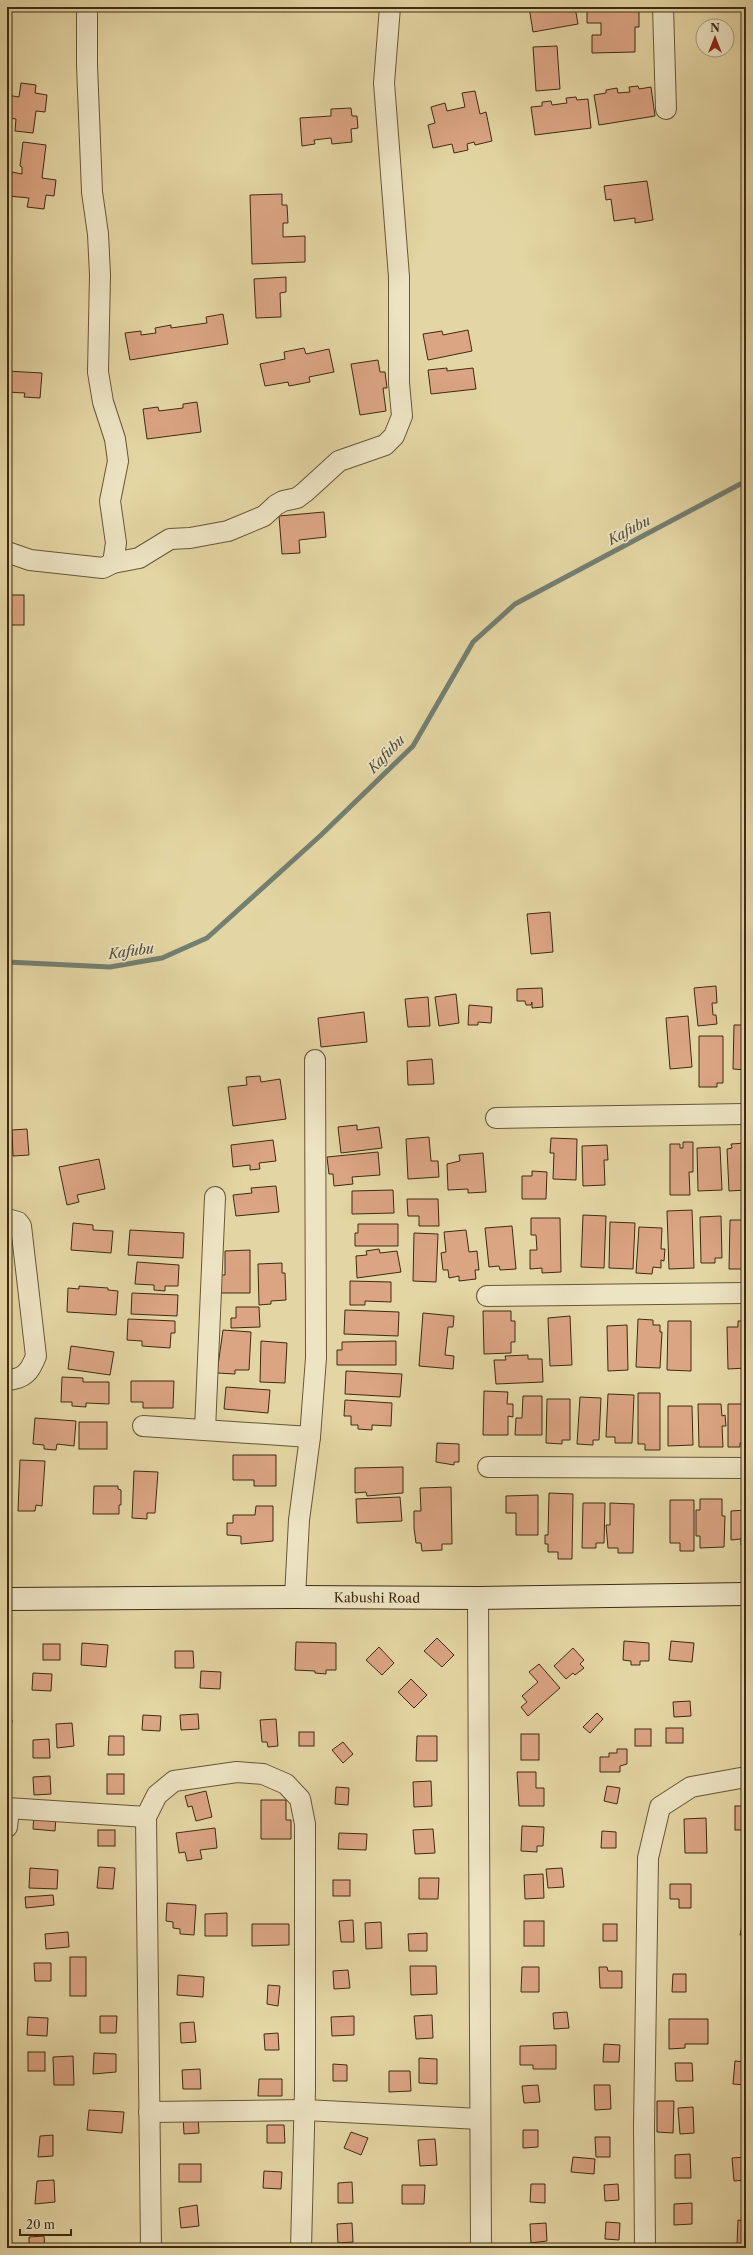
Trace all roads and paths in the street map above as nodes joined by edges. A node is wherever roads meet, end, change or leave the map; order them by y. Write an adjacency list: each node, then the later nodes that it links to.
1 (87, 7): 6 (street)
2 (390, 7): 6 (street)
3 (662, 7): 4 (street)
4 (666, 109)
5 (7, 552): 6 (street)
6 (113, 564)
7 (315, 1060): 17 (street)
8 (746, 1114): 9 (street)
9 (496, 1118)
10 (214, 1197): 16 (street)
11 (7, 1219): 14 (street)
12 (746, 1293): 13 (street)
13 (487, 1296)
14 (7, 1380)
15 (143, 1426): 16 (street)
16 (205, 1430): 17 (street)
17 (310, 1438): 21 (street)
18 (488, 1467): 19 (street)
19 (746, 1468)
20 (746, 1594): 22 (main road, Kabushi Road)
21 (295, 1597): 22 (main road, Kabushi Road); 23 (main road, Kabushi Road)
22 (478, 1598): 29 (street)
23 (7, 1599)
24 (746, 1777): 33 (street)
25 (8, 1815): 26 (street)
26 (146, 1817): 27 (street); 28 (street)
27 (305, 2110): 28 (street); 29 (street); 31 (street)
28 (149, 2112): 30 (street)
29 (480, 2119): 32 (street)
30 (151, 2248)
31 (301, 2248)
32 (481, 2248)
33 (645, 2248)

